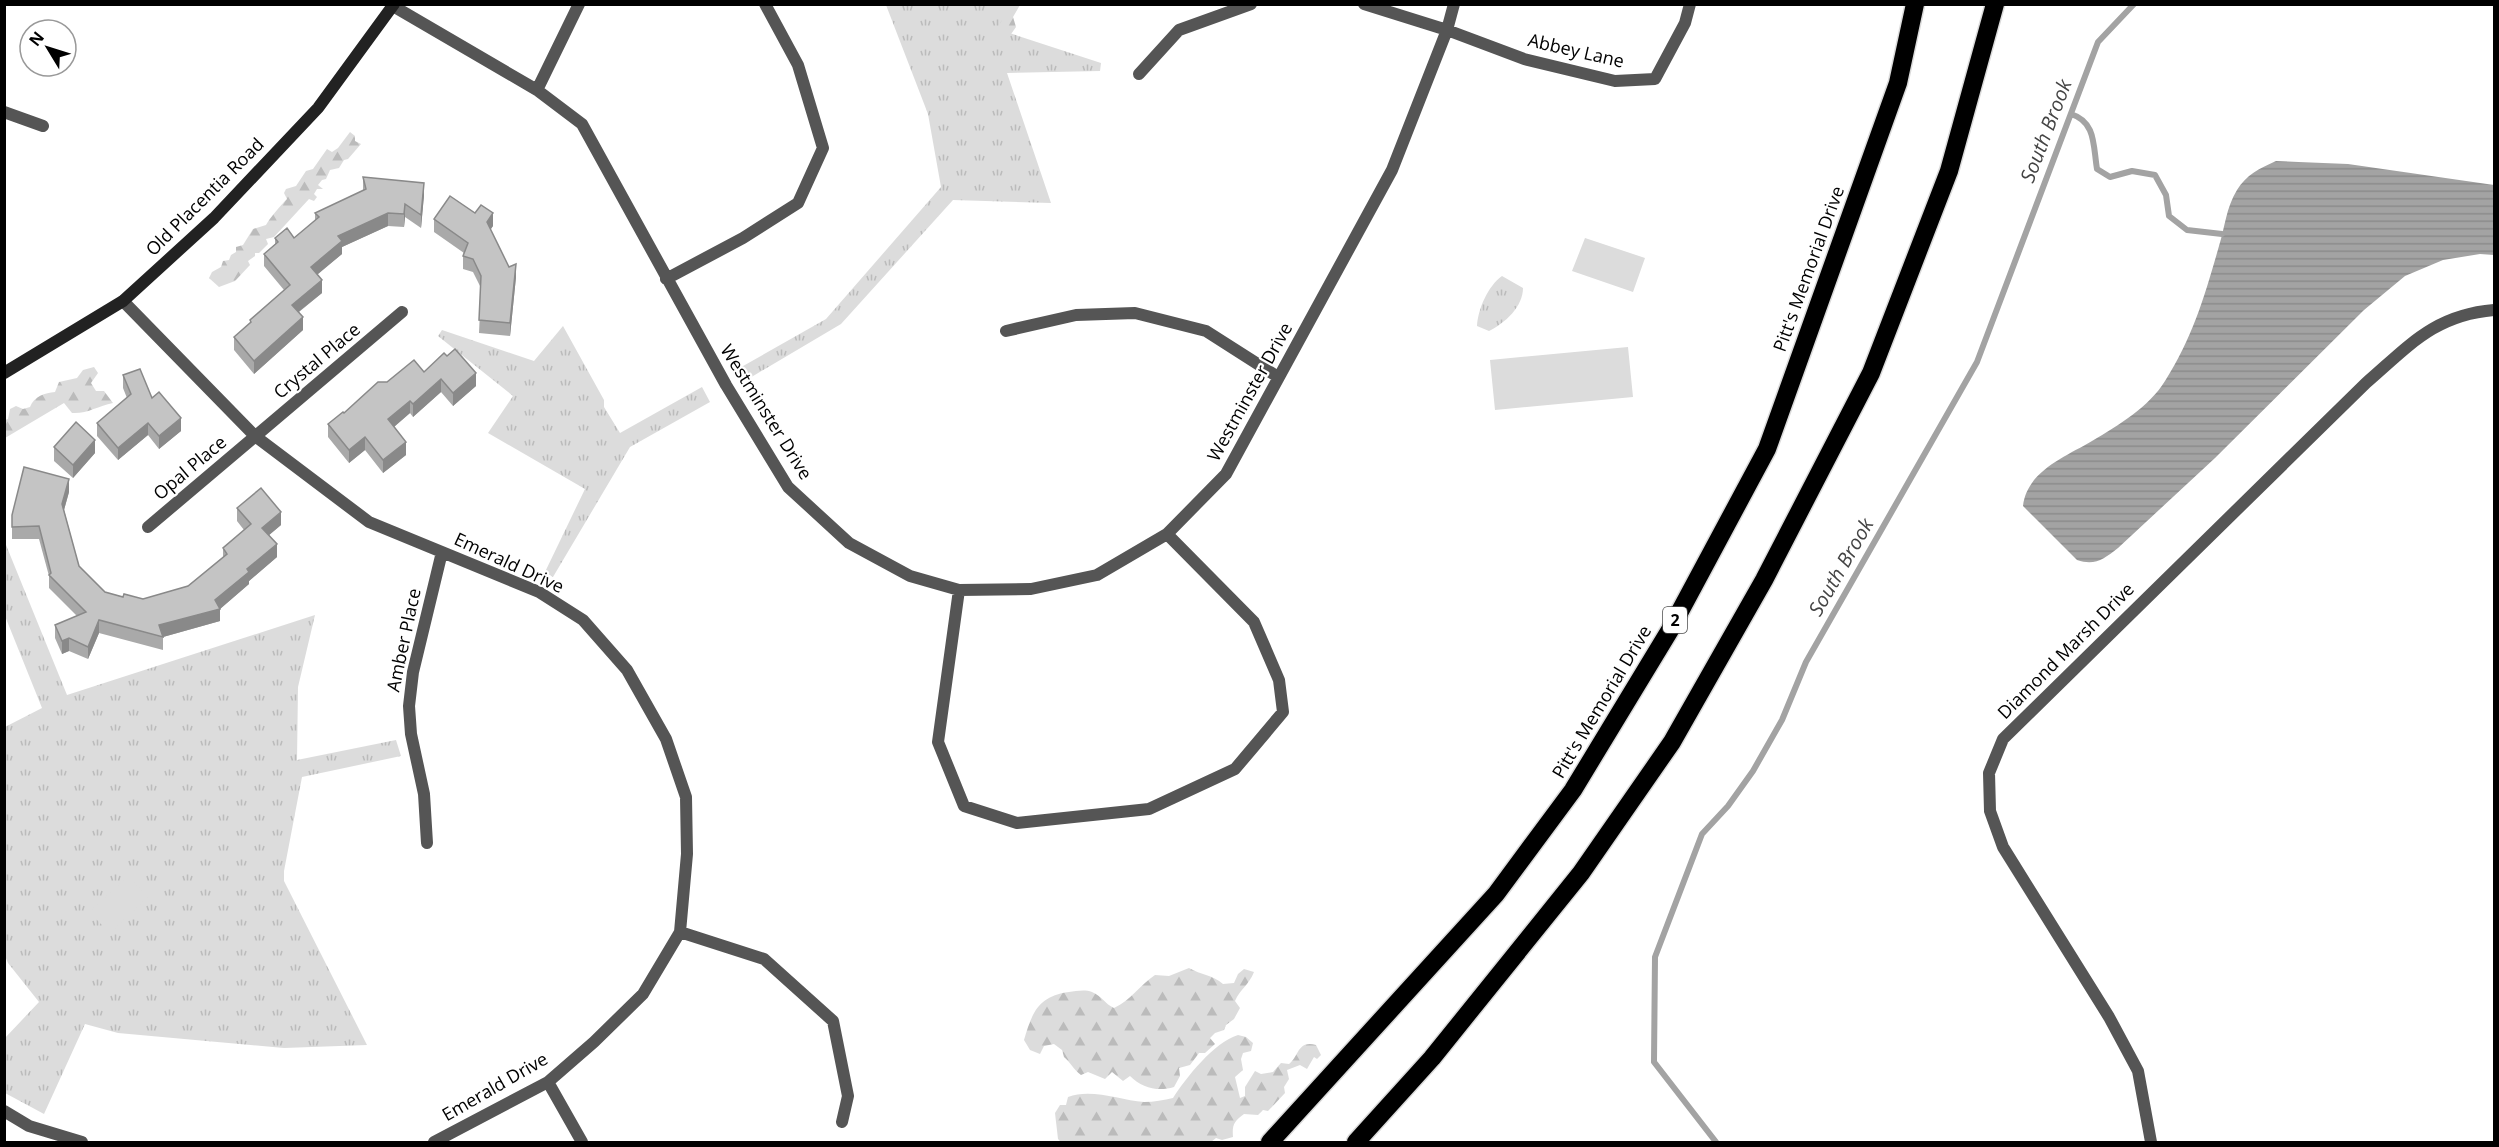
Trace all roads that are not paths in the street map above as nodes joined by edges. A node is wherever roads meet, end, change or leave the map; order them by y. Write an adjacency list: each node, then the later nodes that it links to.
1 (579, 4): 12 (street)
2 (765, 4): 15 (street)
3 (1251, 4): 11 (street)
4 (1364, 4): 10 (street)
5 (1454, 4): 10 (street, Westminster Drive)
6 (1690, 4): 10 (street, Abbey Lane)
7 (1915, 4): 35 (highway, Pitt's Memorial Drive / 2)
8 (1995, 4): 36 (highway)
9 (393, 5): 12 (street, Westminster Drive); 16 (main road, Old Placentia Road)
10 (1447, 30): 21 (street, Westminster Drive)
11 (1139, 74)
12 (537, 90): 15 (street, Westminster Drive)
13 (4, 112): 14 (street)
14 (43, 126)
15 (666, 279): 26 (street, Westminster Drive)
16 (123, 301): 20 (main road, Old Placentia Road); 22 (street, Emerald Drive)
17 (2494, 310): 37 (street, Diamond Marsh Drive)
18 (402, 312): 22 (street, Crystal Place)
19 (1006, 331): 21 (street)
20 (4, 373)
21 (1278, 377): 24 (street, Westminster Drive)
22 (255, 436): 23 (street, Opal Place); 25 (street, Emerald Drive)
23 (148, 527)
24 (1167, 534): 26 (street, Westminster Drive); 26 (street)
25 (442, 552): 27 (street, Amber Place); 28 (street, Emerald Drive)
26 (958, 590)
27 (427, 843)
28 (680, 932): 29 (street, Emerald Drive); 31 (street)
29 (548, 1082): 33 (street, Emerald Drive); 34 (street)
30 (4, 1111): 32 (street)
31 (842, 1122)
32 (82, 1143)
33 (434, 1143)
34 (582, 1143)
35 (1270, 1143)
36 (1356, 1143)
37 (2151, 1143)

